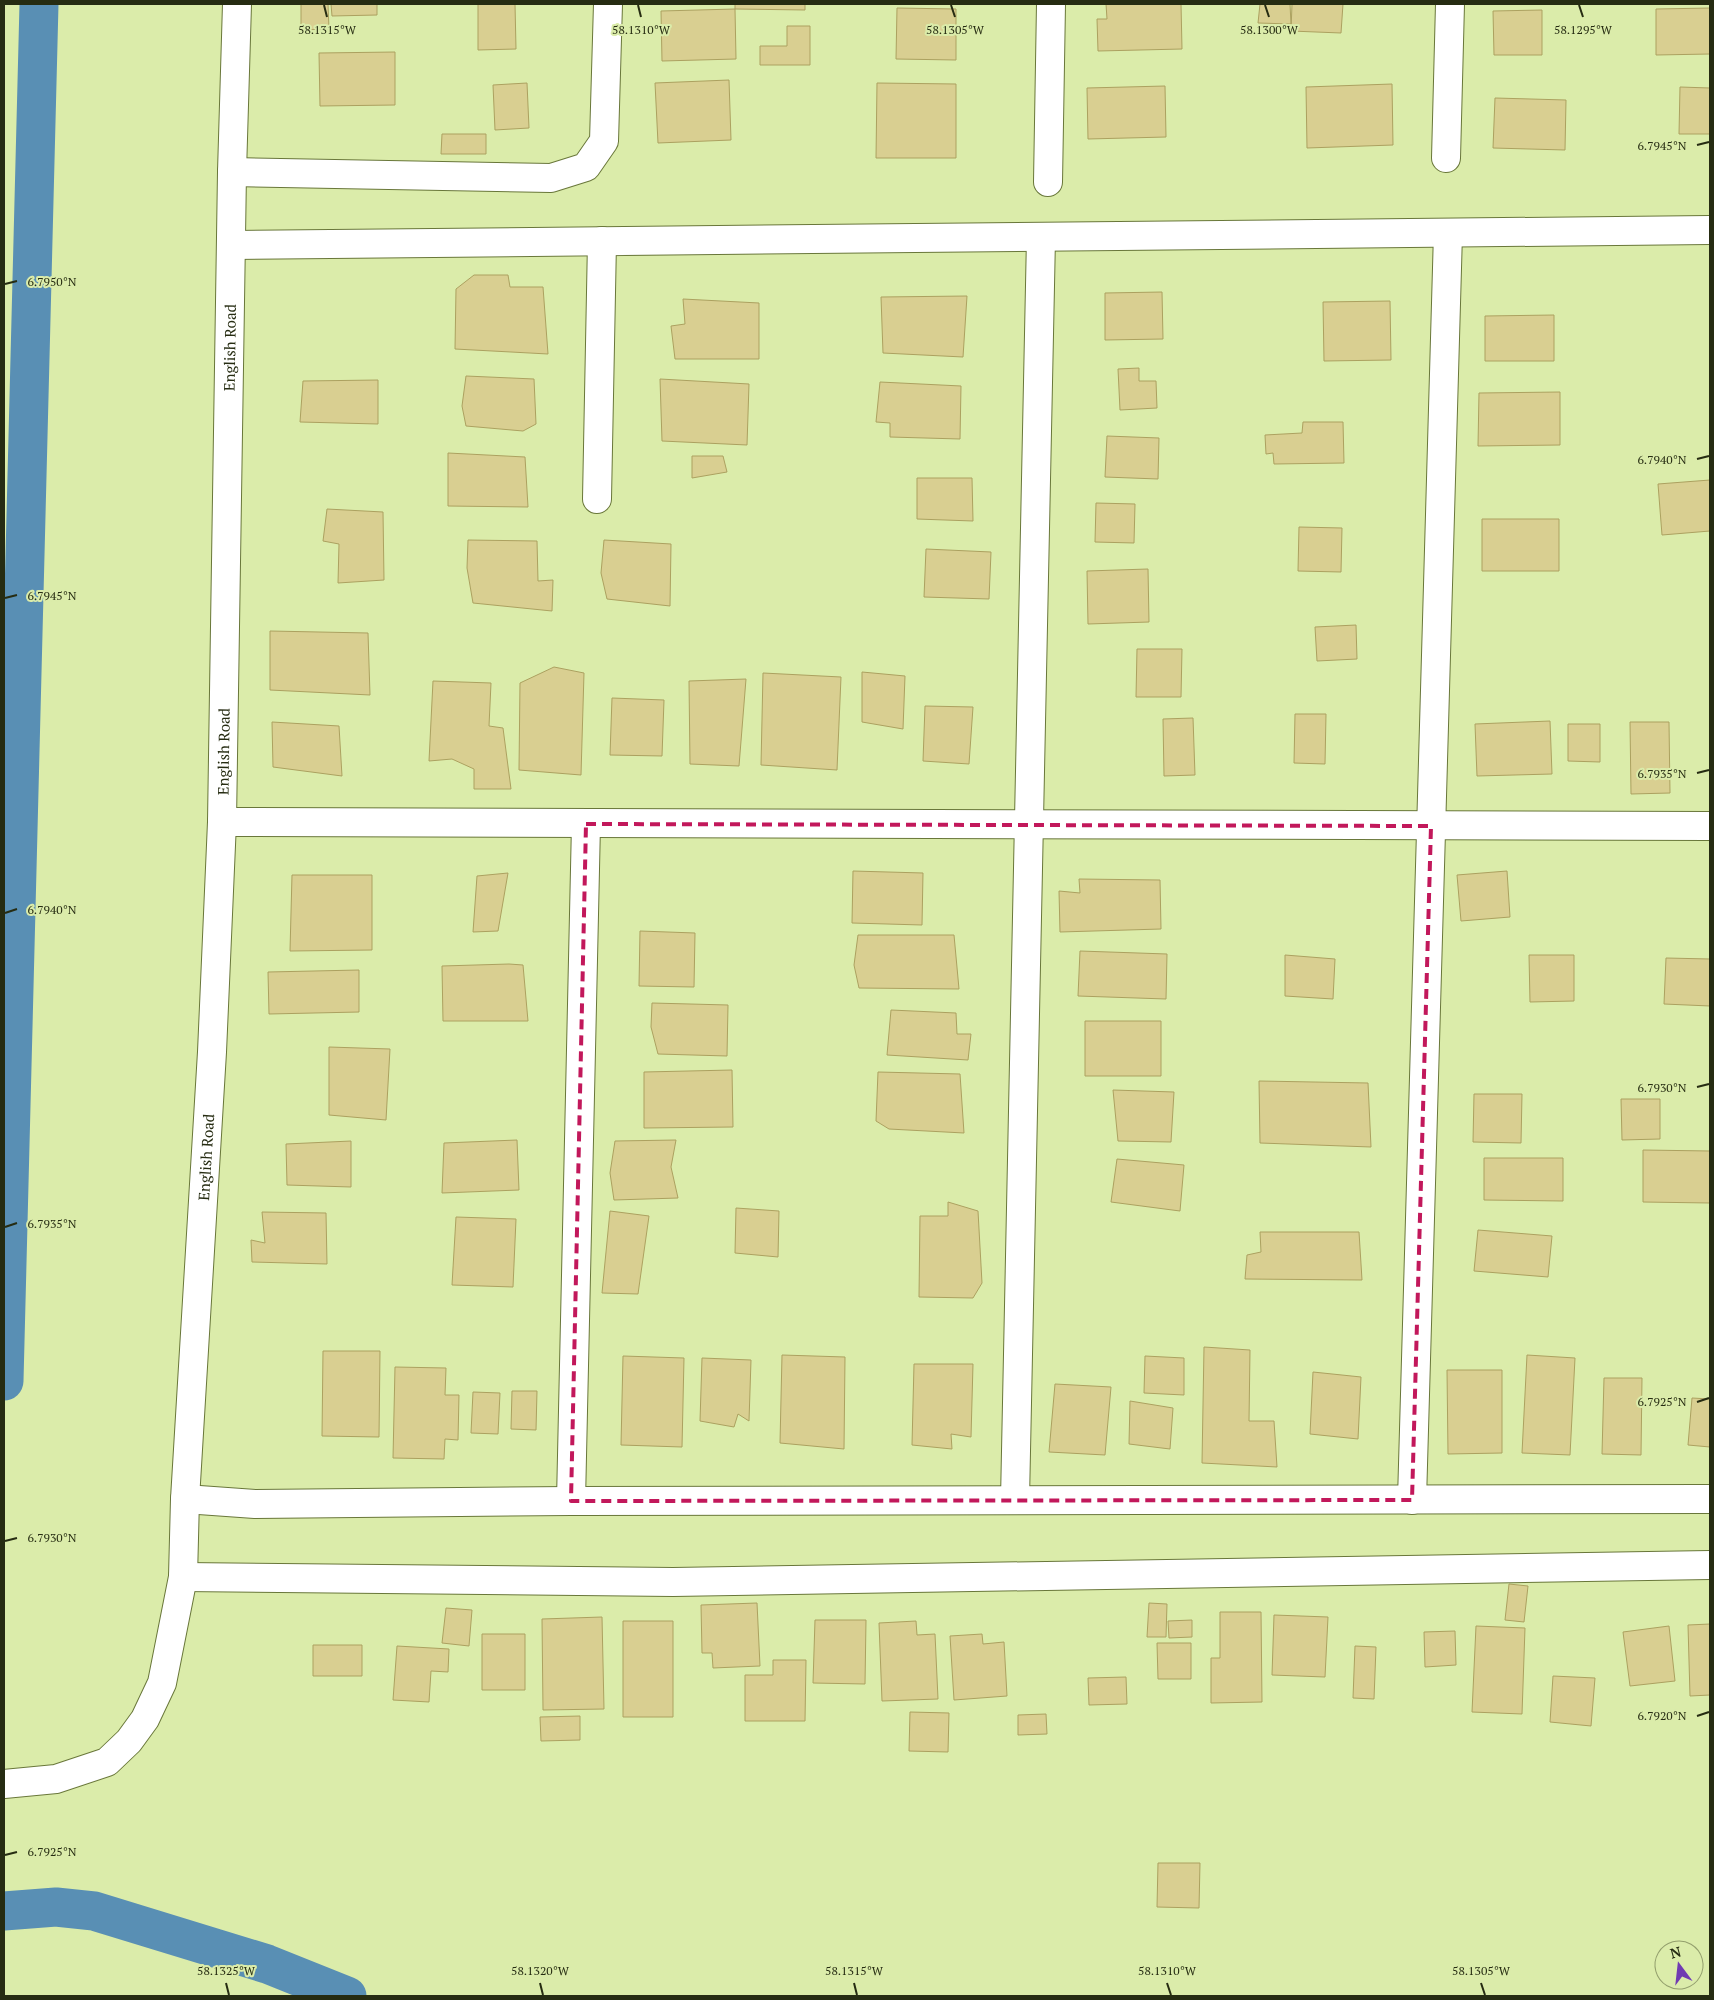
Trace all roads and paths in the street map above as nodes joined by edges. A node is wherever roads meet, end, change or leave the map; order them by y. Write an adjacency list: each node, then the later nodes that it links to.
1 (237, 4): 6 (street, English Road)
2 (608, 4): 6 (street)
3 (1051, 4): 7 (street)
4 (1450, 4): 5 (street)
5 (1446, 158)
6 (232, 172): 12 (street, English Road)
7 (1048, 182)
8 (1710, 230): 9 (street)
9 (1448, 233): 10 (street); 17 (street)
10 (1041, 237): 11 (street); 16 (street)
11 (602, 241): 12 (street); 13 (street)
12 (232, 245): 14 (street, English Road)
13 (597, 499)
14 (222, 822): 15 (street); 19 (street, English Road)
15 (586, 824): 16 (street); 23 (street)
16 (1029, 825): 17 (street); 21 (street)
17 (1431, 826): 18 (street); 22 (street)
18 (1710, 826)
19 (185, 1499): 23 (street); 25 (street, English Road)
20 (1710, 1499): 22 (street)
21 (1015, 1500): 22 (street); 23 (street)
22 (1412, 1500)
23 (571, 1501)
24 (1710, 1565): 25 (street)
25 (184, 1577): 26 (street, English Road)
26 (4, 1784)

